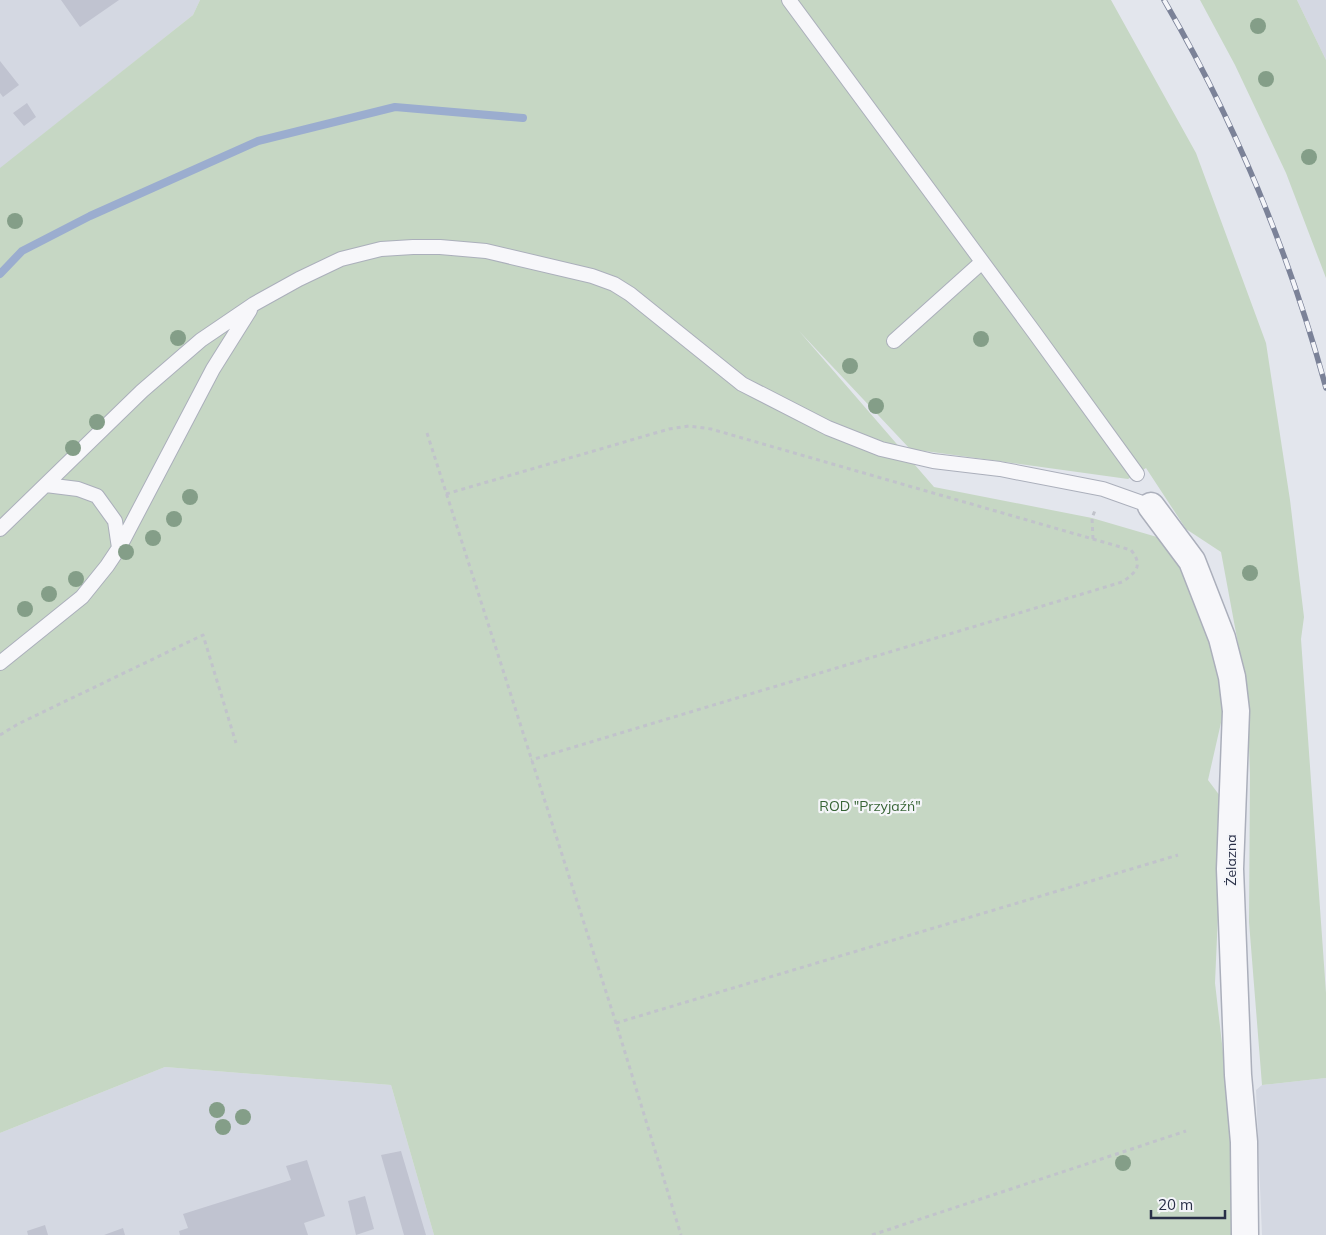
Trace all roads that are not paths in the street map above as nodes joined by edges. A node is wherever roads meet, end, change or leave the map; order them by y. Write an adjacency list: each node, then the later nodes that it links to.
1 (789, 0): 2 (lane)
2 (982, 262): 4 (lane); 5 (lane)
3 (254, 304): 6 (lane); 7 (lane); 9 (lane)
4 (894, 341)
5 (1137, 474)
6 (46, 486): 8 (lane); 9 (lane)
7 (1151, 506): 11 (street, Żelazna)
8 (0, 529)
9 (119, 548): 10 (lane)
10 (0, 663)
11 (1245, 1235)

